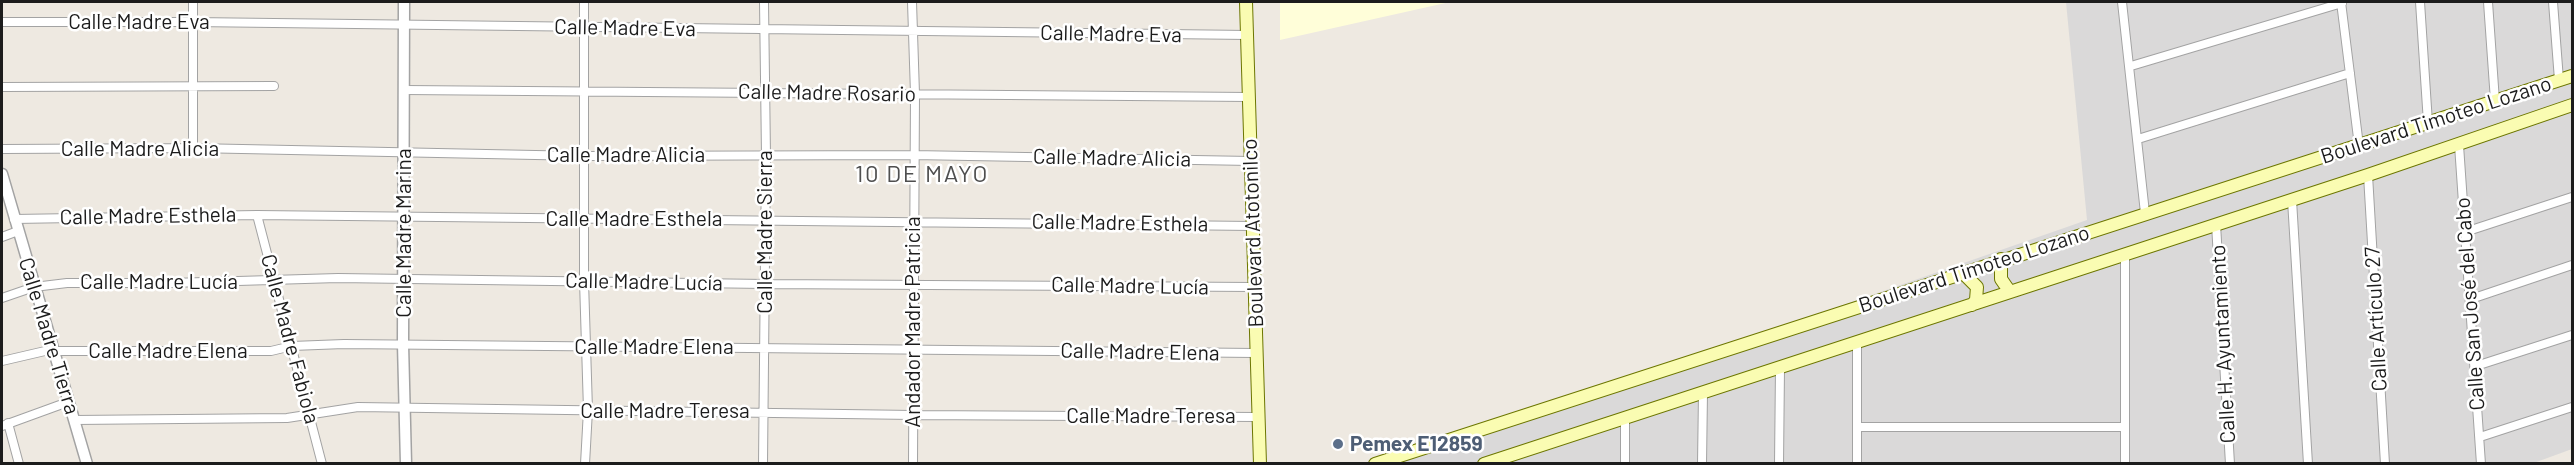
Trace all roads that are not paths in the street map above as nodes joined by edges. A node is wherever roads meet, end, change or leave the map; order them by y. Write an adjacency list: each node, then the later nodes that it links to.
1 (193, 2): 13 (street)
2 (404, 2): 14 (street, Calle Madre Marina)
3 (584, 2): 15 (street)
4 (764, 2): 16 (street, Calle Madre Sierra)
5 (912, 2): 17 (street, Andador Madre Patricia)
6 (1246, 2): 18 (main road, Boulevard Atotonilco)
7 (2122, 2): 19 (street)
8 (2342, 2): 19 (street); 20 (street)
9 (2420, 2): 33 (street)
10 (2488, 2): 31 (street)
11 (2553, 2): 22 (street)
12 (2, 22): 13 (street, Calle Madre Eva)
13 (193, 22): 14 (street, Calle Madre Eva); 23 (street)
14 (405, 25): 15 (street, Calle Madre Eva); 26 (street, Calle Madre Marina)
15 (584, 27): 16 (street, Calle Madre Eva); 27 (street)
16 (764, 29): 17 (street, Calle Madre Eva); 28 (street, Calle Madre Sierra)
17 (913, 32): 18 (street, Calle Madre Eva); 29 (street, Andador Madre Patricia)
18 (1248, 35): 30 (main road, Boulevard Atotonilco)
19 (2131, 66): 34 (street)
20 (2350, 73): 34 (street); 36 (street)
21 (2572, 75): 22 (main road, Boulevard Timoteo Lozano)
22 (2559, 80): 31 (main road, Boulevard Timoteo Lozano)
23 (193, 86): 24 (street); 25 (street); 37 (street)
24 (274, 86)
25 (2, 87)
26 (405, 90): 27 (street, Calle Madre Rosario); 39 (street, Calle Madre Marina)
27 (584, 92): 28 (street, Calle Madre Rosario); 41 (street)
28 (764, 92): 29 (street, Calle Madre Rosario); 42 (street, Calle Madre Sierra)
29 (915, 94): 30 (street, Calle Madre Rosario); 40 (street, Andador Madre Patricia)
30 (1250, 97): 43 (main road, Boulevard Atotonilco)
31 (2495, 101): 33 (main road, Boulevard Timoteo Lozano)
32 (2572, 105): 35 (main road, Boulevard Timoteo Lozano)
33 (2428, 123): 36 (main road, Boulevard Timoteo Lozano)
34 (2138, 139): 48 (street)
35 (2460, 145): 45 (main road, Boulevard Timoteo Lozano); 58 (street, Calle San José del Cabo)
36 (2358, 146): 48 (main road, Boulevard Timoteo Lozano)
37 (193, 148): 38 (street, Calle Madre Alicia); 39 (street, Calle Madre Alicia)
38 (2, 150)
39 (405, 152): 41 (street, Calle Madre Alicia); 50 (street, Calle Madre Marina)
40 (913, 155): 42 (street, Calle Madre Alicia); 43 (street, Calle Madre Alicia); 54 (street, Andador Madre Patricia)
41 (584, 156): 42 (street, Calle Madre Alicia); 52 (street)
42 (766, 156): 53 (street, Calle Madre Sierra)
43 (1251, 161): 56 (main road, Boulevard Atotonilco)
44 (2, 174): 51 (street, Calle Madre Tierra)
45 (2368, 175): 47 (main road, Boulevard Timoteo Lozano); 119 (street, Calle Artículo 27)
46 (2572, 197): 58 (street)
47 (2292, 200): 55 (main road, Boulevard Timoteo Lozano); 118 (street)
48 (2145, 213): 61 (main road, Boulevard Timoteo Lozano)
49 (256, 215): 50 (street, Calle Madre Esthela); 51 (street, Calle Madre Esthela); 65 (street, Calle Madre Fabiola)
50 (405, 216): 52 (street, Calle Madre Esthela); 64 (street, Calle Madre Marina)
51 (14, 219): 57 (street, Calle Madre Tierra)
52 (586, 219): 53 (street, Calle Madre Esthela); 66 (street)
53 (766, 220): 54 (street, Calle Madre Esthela); 67 (street, Calle Madre Sierra)
54 (913, 221): 56 (street, Calle Madre Esthela); 68 (street, Andador Madre Patricia)
55 (2216, 224): 60 (main road, Boulevard Timoteo Lozano); 117 (street, Calle H. Ayuntamiento)
56 (1253, 225): 70 (main road, Boulevard Atotonilco)
57 (18, 231): 59 (street); 69 (street, Calle Madre Tierra)
58 (2465, 232): 73 (street, Calle San José del Cabo)
59 (2, 237)
60 (2125, 255): 71 (main road, Boulevard Timoteo Lozano); 100 (street)
61 (2001, 259): 63 (main road, Boulevard Timoteo Lozano); 71 (main road)
62 (2572, 265): 73 (street)
63 (1962, 272): 74 (main road); 110 (main road, Boulevard Timoteo Lozano)
64 (404, 279): 65 (street, Calle Madre Lucía); 66 (street, Calle Madre Lucía); 77 (street, Calle Madre Marina)
65 (274, 281): 69 (street, Calle Madre Lucía); 78 (street, Calle Madre Fabiola)
66 (584, 281): 67 (street, Calle Madre Lucía); 79 (street)
67 (765, 284): 68 (street, Calle Madre Lucía); 80 (street, Calle Madre Sierra)
68 (914, 284): 70 (street, Calle Madre Lucía); 81 (street, Andador Madre Patricia)
69 (34, 287): 72 (street, Calle Madre Lucía); 82 (street, Calle Madre Tierra)
70 (1255, 287): 83 (main road, Boulevard Atotonilco)
71 (2010, 292): 74 (main road, Boulevard Timoteo Lozano)
72 (2, 298)
73 (2471, 299): 85 (street, Calle San José del Cabo)
74 (1972, 305): 76 (main road, Boulevard Timoteo Lozano)
75 (2572, 334): 85 (street)
76 (1857, 342): 86 (main road, Boulevard Timoteo Lozano); 99 (street)
77 (403, 344): 78 (street, Calle Madre Elena); 79 (street, Calle Madre Elena); 90 (street, Calle Madre Marina)
78 (292, 346): 82 (street, Calle Madre Elena); 94 (street, Calle Madre Fabiola)
79 (587, 347): 80 (street, Calle Madre Elena); 91 (street)
80 (764, 347): 81 (street, Calle Madre Elena); 92 (street, Calle Madre Sierra)
81 (913, 351): 83 (street, Calle Madre Elena); 93 (street, Andador Madre Patricia)
82 (52, 352): 84 (street, Calle Madre Elena); 88 (street, Calle Madre Tierra)
83 (1256, 353): 95 (main road, Boulevard Atotonilco)
84 (2, 361)
85 (2476, 366): 101 (street, Calle San José del Cabo)
86 (1780, 368): 87 (main road, Boulevard Timoteo Lozano); 114 (street)
87 (1703, 393): 96 (main road, Boulevard Timoteo Lozano); 113 (street)
88 (68, 402): 97 (street, Calle Madre Tierra); 98 (street)
89 (2572, 406): 101 (street)
90 (405, 408): 91 (street, Calle Madre Teresa); 94 (street, Calle Madre Teresa); 105 (street, Calle Madre Marina)
91 (588, 410): 92 (street, Calle Madre Teresa); 106 (street)
92 (763, 411): 93 (street, Calle Madre Teresa); 107 (street, Calle Madre Sierra)
93 (913, 415): 95 (street, Calle Madre Teresa); 108 (street, Andador Madre Patricia)
94 (312, 416): 97 (street, Calle Madre Teresa); 104 (street, Calle Madre Fabiola)
95 (1258, 417): 109 (main road, Boulevard Atotonilco)
96 (1625, 418): 111 (main road, Boulevard Timoteo Lozano); 112 (street)
97 (74, 420): 103 (street, Calle Madre Tierra)
98 (5, 424): 102 (street)
99 (1857, 427): 100 (street); 115 (street)
100 (2125, 427): 116 (street)
101 (2480, 437): 120 (street, Calle San José del Cabo)
102 (18, 464)
103 (87, 464)
104 (322, 464)
105 (406, 464)
106 (585, 464)
107 (763, 464)
108 (913, 464)
109 (1260, 464)
110 (1375, 464)
111 (1484, 464)
112 (1625, 464)
113 (1702, 464)
114 (1779, 464)
115 (1857, 464)
116 (2125, 464)
117 (2230, 464)
118 (2308, 464)
119 (2385, 464)
120 (2481, 464)

